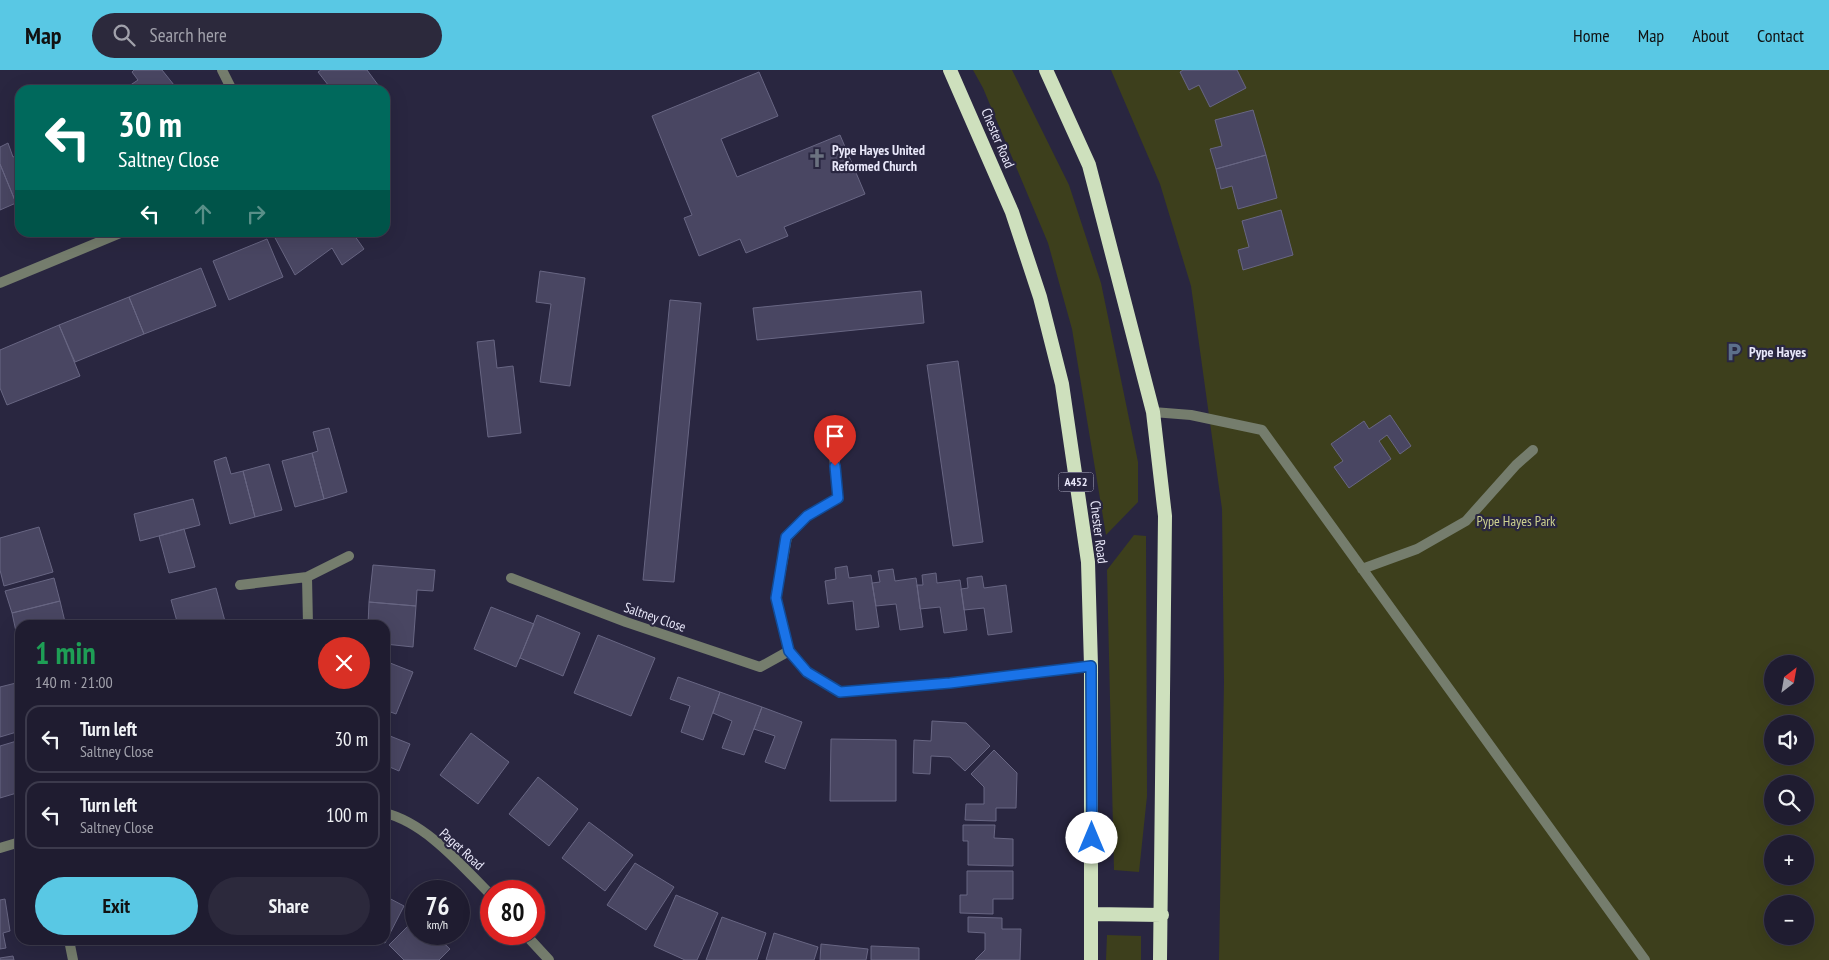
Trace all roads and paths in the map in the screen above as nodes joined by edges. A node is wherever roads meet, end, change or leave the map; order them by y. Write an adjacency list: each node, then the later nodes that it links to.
1 (222, 70): 4 (street)
2 (950, 70): 17 (highway, Chester Road / A452)
3 (1046, 70): 7 (highway)
4 (230, 85)
5 (111, 237): 6 (street)
6 (0, 283)
7 (1153, 412): 11 (street); 23 (highway)
8 (832, 434): 16 (street)
9 (1533, 450): 11 (street)
10 (349, 556): 12 (street)
11 (1362, 569): 31 (street)
12 (307, 576): 14 (street); 15 (street)
13 (511, 578): 16 (street, Saltney Close)
14 (240, 585)
15 (308, 620)
16 (789, 651): 17 (street)
17 (1091, 666): 22 (highway, Chester Road / A452)
18 (390, 814): 21 (street, Paget Road)
19 (15, 844): 20 (street)
20 (0, 848)
21 (480, 884)
22 (1092, 914): 23 (highway); 29 (highway, Chester Road / A452)
23 (1162, 915): 30 (highway)
24 (70, 945): 27 (street)
25 (532, 945): 26 (street)
26 (540, 956): 28 (street)
27 (73, 960)
28 (549, 960)
29 (1092, 960)
30 (1160, 960)
31 (1646, 960)

